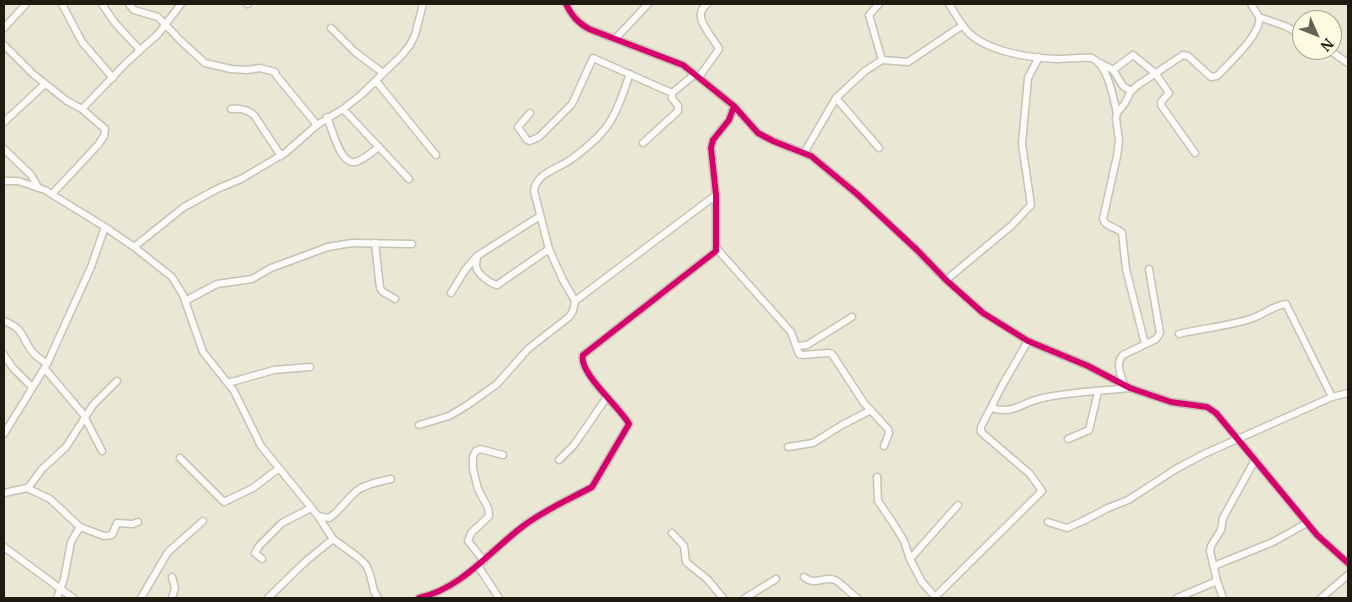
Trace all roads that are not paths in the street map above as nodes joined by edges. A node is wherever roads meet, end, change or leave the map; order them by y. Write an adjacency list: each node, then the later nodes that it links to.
1 (26, 4): 16 (street)
2 (62, 4): 30 (street)
3 (102, 4): 21 (street)
4 (129, 4): 14 (street)
5 (180, 4): 14 (street)
6 (423, 4): 26 (street)
7 (566, 4): 19 (street)
8 (648, 4): 19 (street)
9 (707, 4): 29 (street)
10 (880, 4): 23 (street)
11 (950, 4): 15 (street)
12 (1251, 4): 13 (street)
13 (1259, 16): 18 (street); 27 (street)
14 (166, 24): 21 (street); 44 (street)
15 (963, 25): 22 (street); 23 (street)
16 (4, 28)
17 (331, 28): 26 (street)
18 (1292, 30)
19 (614, 39): 29 (street)
20 (4, 45): 32 (street)
21 (140, 50): 30 (street)
22 (1039, 57): 24 (street); 67 (street)
23 (882, 60): 35 (street)
24 (1099, 62): 25 (street); 41 (street)
25 (1113, 70): 27 (street); 33 (street)
26 (383, 73): 31 (street)
27 (1155, 73): 33 (street); 50 (street)
28 (630, 74): 34 (street); 40 (street); 58 (street)
29 (697, 76): 34 (street); 36 (street)
30 (114, 78): 37 (street)
31 (376, 81): 39 (street); 51 (street)
32 (45, 84): 37 (street); 43 (street)
33 (1131, 91): 41 (street)
34 (672, 93): 45 (street)
35 (836, 98): 47 (street); 49 (street)
36 (734, 106): 49 (street); 57 (street)
37 (82, 109): 56 (street)
38 (231, 109): 52 (street)
39 (343, 109): 42 (street); 46 (street)
40 (530, 112)
41 (1117, 112): 76 (street)
42 (327, 117): 44 (street); 46 (street)
43 (4, 122)
44 (317, 125): 52 (street)
45 (643, 143)
46 (379, 147): 53 (street)
47 (878, 148)
48 (4, 150): 55 (street)
49 (804, 153): 67 (street)
50 (1195, 153)
51 (436, 155)
52 (281, 156): 62 (street)
53 (409, 179)
54 (4, 181): 55 (street)
55 (38, 187): 56 (street)
56 (52, 194): 59 (street)
57 (716, 195): 64 (street); 71 (street)
58 (540, 216): 63 (street); 65 (street)
59 (105, 227): 62 (street); 80 (street)
60 (375, 243): 61 (street); 69 (street); 70 (street)
61 (412, 244)
62 (134, 247): 70 (street)
63 (549, 249): 65 (street); 71 (street)
64 (717, 249): 77 (street); 88 (street)
65 (477, 256): 68 (street)
66 (1149, 269): 76 (street)
67 (946, 280): 75 (street)
68 (450, 293)
69 (395, 299)
70 (185, 300): 83 (street)
71 (575, 301): 93 (street)
72 (852, 317): 77 (street)
73 (4, 321): 80 (street)
74 (1179, 334): 89 (street)
75 (1028, 340): 84 (street); 90 (street)
76 (1145, 344): 84 (street)
77 (796, 346): 91 (street)
78 (4, 355): 79 (street)
79 (7, 364): 85 (street)
80 (46, 367): 85 (street); 92 (street)
81 (310, 367): 83 (street)
82 (118, 381): 92 (street)
83 (228, 383): 104 (street)
84 (1127, 386): 86 (street); 95 (street)
85 (32, 387): 94 (street)
86 (1098, 392): 90 (street); 96 (street)
87 (1348, 393): 89 (street)
88 (607, 397): 102 (street); 123 (street)
89 (1332, 397): 95 (street)
90 (990, 408): 142 (street)
91 (871, 410): 97 (street); 98 (street)
92 (85, 418): 99 (street); 107 (street)
93 (418, 425)
94 (4, 434)
95 (1239, 438): 103 (street); 114 (street)
96 (1068, 439)
97 (884, 446)
98 (788, 447)
99 (102, 451)
100 (503, 454): 123 (street)
101 (180, 458): 104 (street)
102 (560, 460)
103 (1255, 460): 115 (street); 124 (street)
104 (278, 469): 110 (street)
105 (876, 477): 121 (street)
106 (391, 479): 111 (street)
107 (28, 488): 108 (street); 116 (street)
108 (4, 493)
109 (958, 505): 121 (street)
110 (311, 508): 111 (street); 120 (street)
111 (318, 516): 118 (street)
112 (203, 521): 133 (street)
113 (138, 522): 116 (street)
114 (1048, 522)
115 (1307, 523): 122 (street); 124 (street)
116 (80, 527): 130 (street)
117 (672, 533): 139 (street)
118 (333, 539): 135 (street); 136 (street)
119 (5, 550): 130 (street)
120 (262, 560)
121 (910, 560): 142 (street)
122 (1348, 563)
123 (481, 564): 137 (street); 138 (street)
124 (1214, 566): 129 (street)
125 (1348, 574): 145 (street)
126 (804, 576): 141 (street)
127 (172, 577): 134 (street)
128 (776, 580): 140 (street)
129 (1216, 581): 143 (street); 144 (street)
130 (60, 590): 131 (street); 132 (street)
131 (57, 598)
132 (73, 598)
133 (141, 598)
134 (172, 598)
135 (268, 598)
136 (378, 598)
137 (419, 598)
138 (499, 598)
139 (723, 598)
140 (745, 598)
141 (857, 598)
142 (936, 598)
143 (1177, 598)
144 (1223, 598)
145 (1320, 598)

